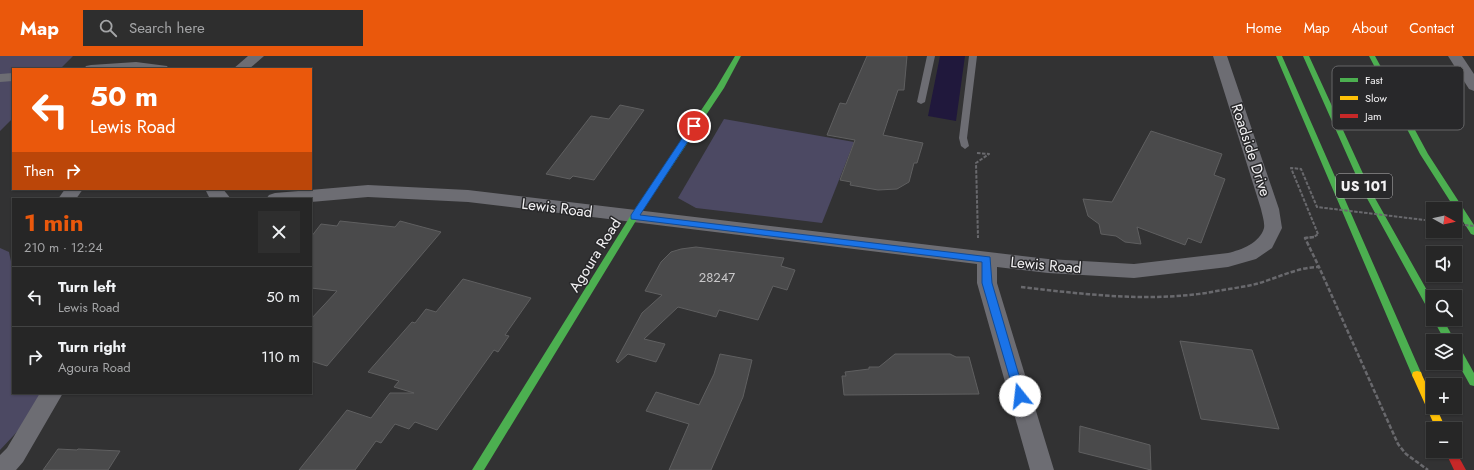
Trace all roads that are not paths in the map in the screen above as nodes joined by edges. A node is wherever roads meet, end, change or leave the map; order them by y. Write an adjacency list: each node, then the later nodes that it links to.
1 (257, 56): 14 (street)
2 (738, 56): 27 (main road, Agoura Road)
3 (931, 56): 19 (lane)
4 (974, 56): 23 (lane)
5 (1220, 56): 29 (street, Roadside Drive)
6 (1280, 56): 35 (main road)
7 (1306, 56): 20 (main road, US 101)
8 (1372, 56): 10 (main road)
9 (1455, 56): 11 (street)
10 (1377, 66)
11 (1461, 66)
12 (105, 68): 13 (street)
13 (157, 68)
14 (241, 68)
15 (1464, 70): 18 (street)
16 (12, 77): 17 (street)
17 (0, 78)
18 (1474, 86)
19 (921, 102)
20 (1332, 114)
21 (1339, 130): 31 (main road, US 101)
22 (1411, 130): 28 (main road)
23 (965, 146)
24 (214, 190): 25 (street)
25 (220, 198)
26 (287, 198): 27 (street, Lewis Road)
27 (634, 217): 30 (street, Lewis Road); 38 (main road, Agoura Road)
28 (1474, 232)
29 (1265, 243): 30 (street, Lewis Road)
30 (987, 259): 39 (street)
31 (1426, 297)
32 (1462, 361): 33 (main road)
33 (1474, 382)
34 (51, 394): 37 (street)
35 (1438, 422)
36 (1454, 458): 40 (main road)
37 (1, 470)
38 (478, 470)
39 (1042, 470)
40 (1460, 470)

